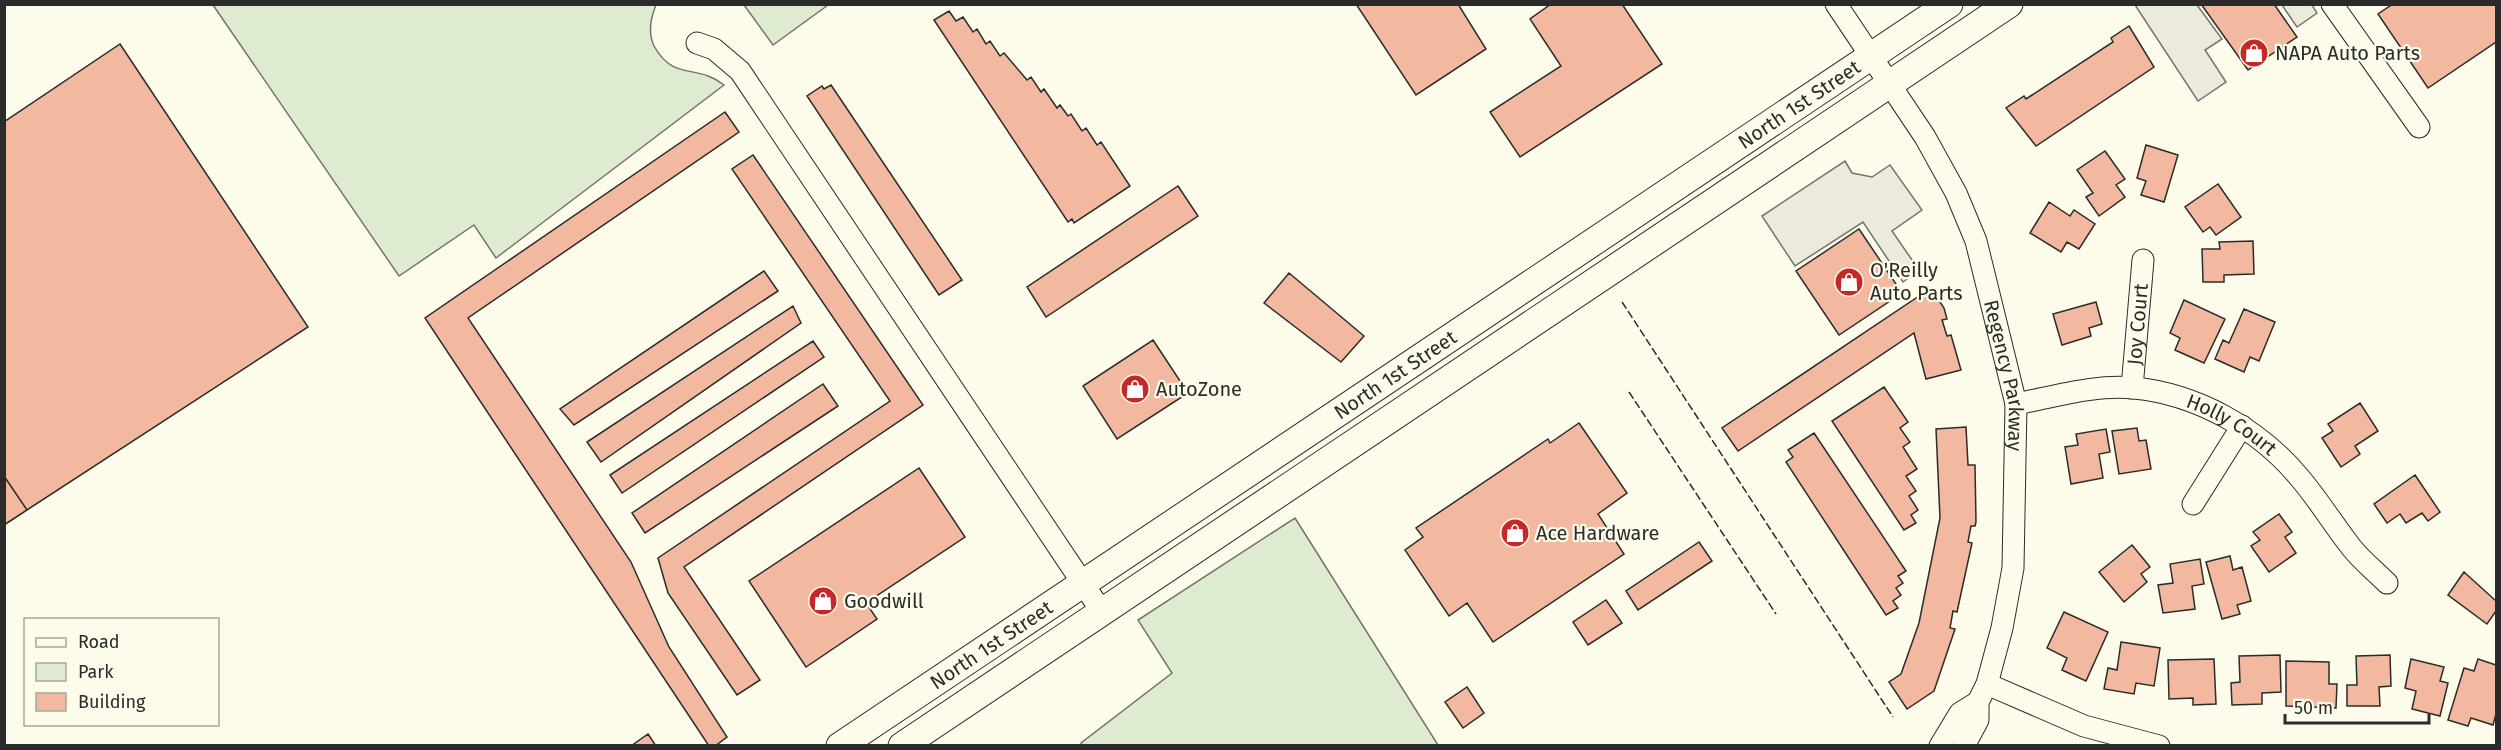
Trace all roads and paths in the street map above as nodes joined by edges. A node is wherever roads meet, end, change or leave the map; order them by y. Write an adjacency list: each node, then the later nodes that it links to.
1 (1836, 4): 6 (street, Regency Parkway)
2 (1948, 4): 6 (main road, North 1st Street)
3 (2009, 4): 6 (main road, North 1st Street)
4 (2332, 4): 7 (street)
5 (697, 43): 13 (street)
6 (1881, 71): 10 (street, Regency Parkway); 13 (main road, North 1st Street); 15 (main road, North 1st Street)
7 (2419, 127)
8 (2143, 260): 9 (street, Joy Court)
9 (2132, 388): 10 (street, Holly Court); 11 (street, Holly Court)
10 (2016, 405): 16 (street, Regency Parkway)
11 (2242, 426): 12 (street); 14 (street, Holly Court)
12 (2193, 504)
13 (1083, 583): 15 (street); 17 (main road, North 1st Street)
14 (2387, 583)
15 (1102, 612): 18 (main road, North 1st Street)
16 (1982, 693): 19 (street); 20 (street, Regency Parkway); 21 (street)
17 (840, 746)
18 (902, 746)
19 (1940, 746)
20 (1964, 746)
21 (2158, 746)

